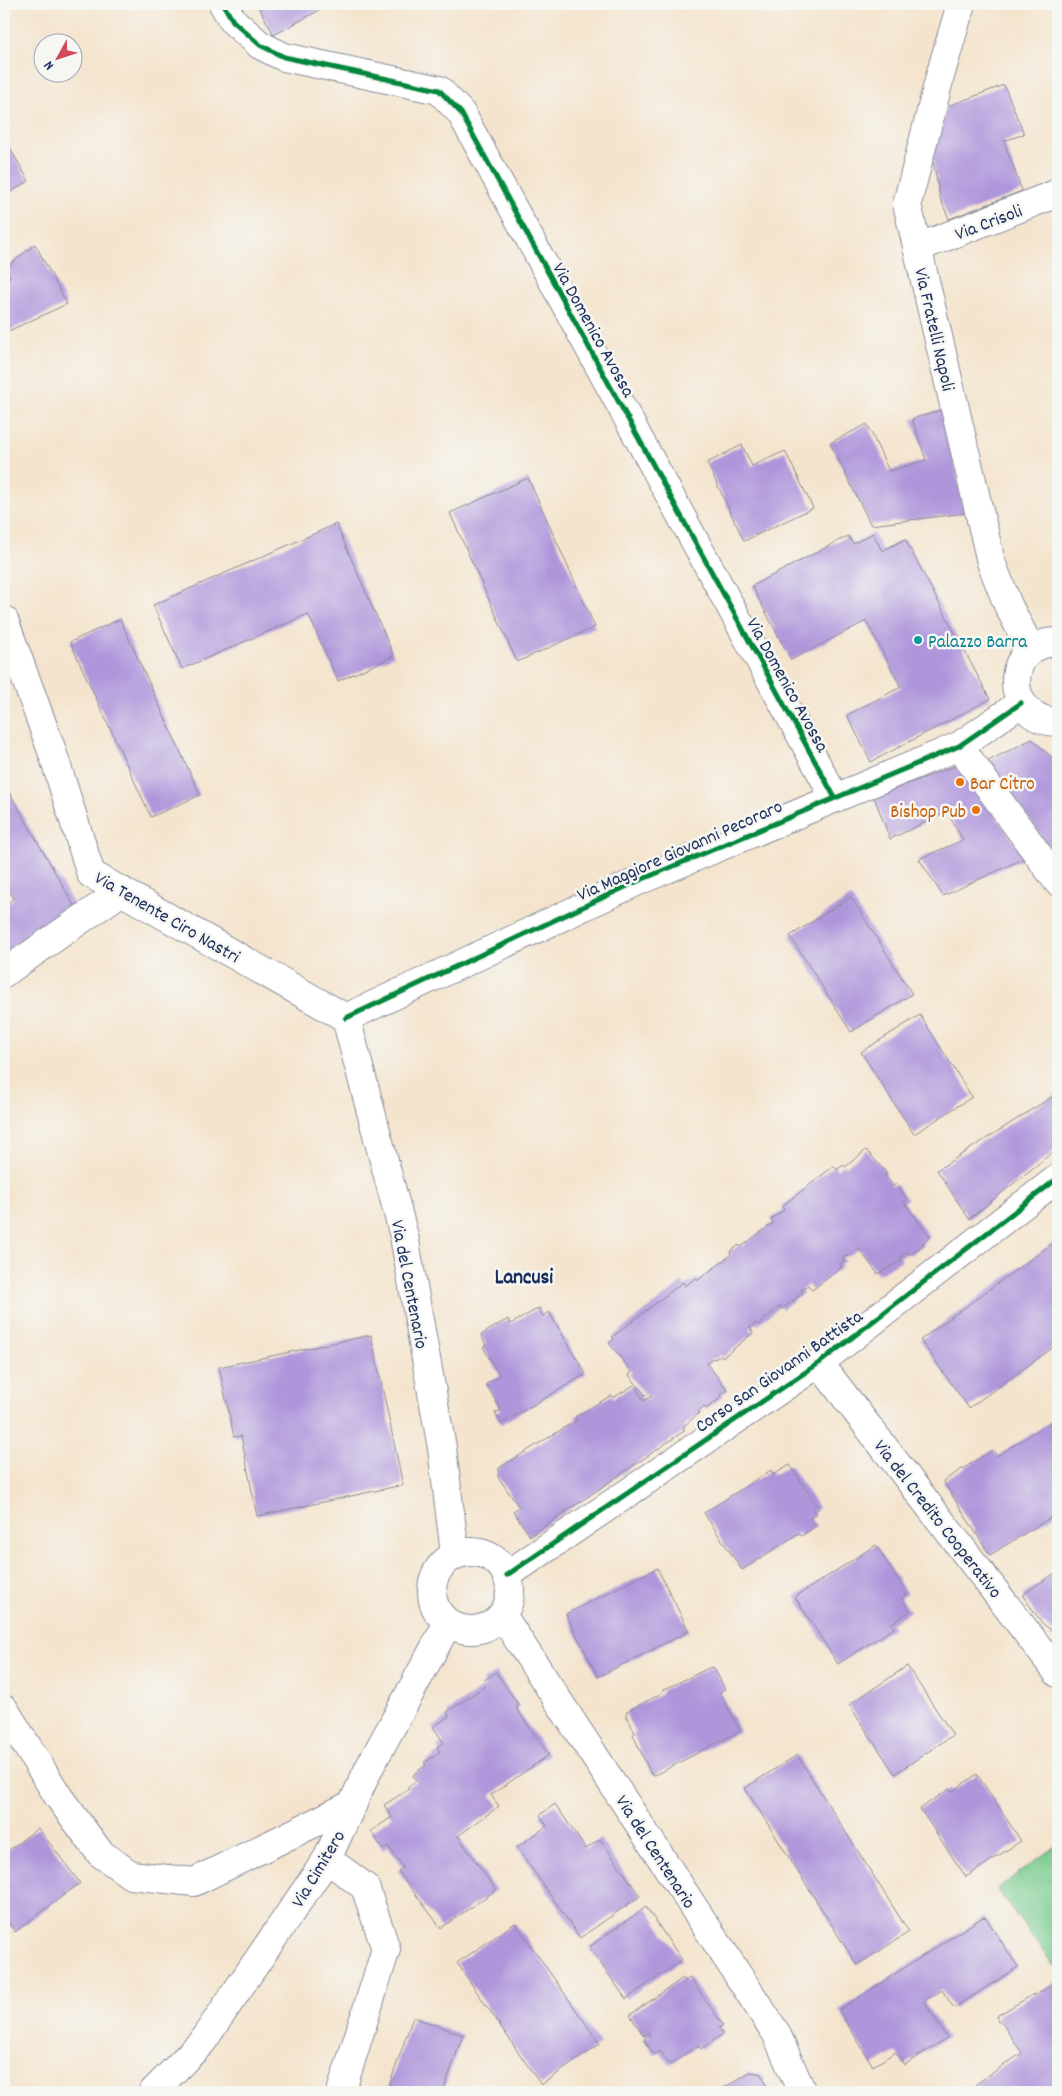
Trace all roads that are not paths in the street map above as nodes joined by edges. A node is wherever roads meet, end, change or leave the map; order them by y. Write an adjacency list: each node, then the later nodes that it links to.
1 (223, 4): 11 (street, Via Domenico Avossa)
2 (961, 4): 4 (street, Via Fratelli Napoli)
3 (1058, 193): 4 (street, Via Crisoli)
4 (917, 248): 7 (street, Via Fratelli Napoli)
5 (4, 620): 13 (street, Via Tenente Ciro Nastri)
6 (1058, 642): 7 (street)
7 (1031, 650): 8 (street)
8 (1021, 703): 9 (street); 10 (street, Via Maggiore Giovanni Pecoraro)
9 (1055, 725)
10 (959, 746): 11 (street, Via Maggiore Giovanni Pecoraro); 12 (street)
11 (835, 798): 15 (street, Via Maggiore Giovanni Pecoraro)
12 (1058, 882)
13 (122, 891): 14 (street); 15 (street, Via Tenente Ciro Nastri)
14 (4, 972)
15 (346, 1018): 18 (street, Via del Centenario)
16 (1058, 1178): 17 (street, Corso San Giovanni Battista)
17 (819, 1363): 19 (street, Corso San Giovanni Battista); 22 (street, Via del Credito Cooperativo)
18 (455, 1554): 19 (street); 21 (street)
19 (507, 1575): 20 (street)
20 (502, 1615): 21 (street); 28 (street, Via del Centenario)
21 (448, 1623): 24 (street, Via Cimitero)
22 (1058, 1673)
23 (4, 1709): 24 (street)
24 (353, 1804): 25 (street, Via Cimitero)
25 (327, 1859): 26 (street, Via Cimitero); 27 (street)
26 (153, 2092)
27 (341, 2092)
28 (802, 2092)

